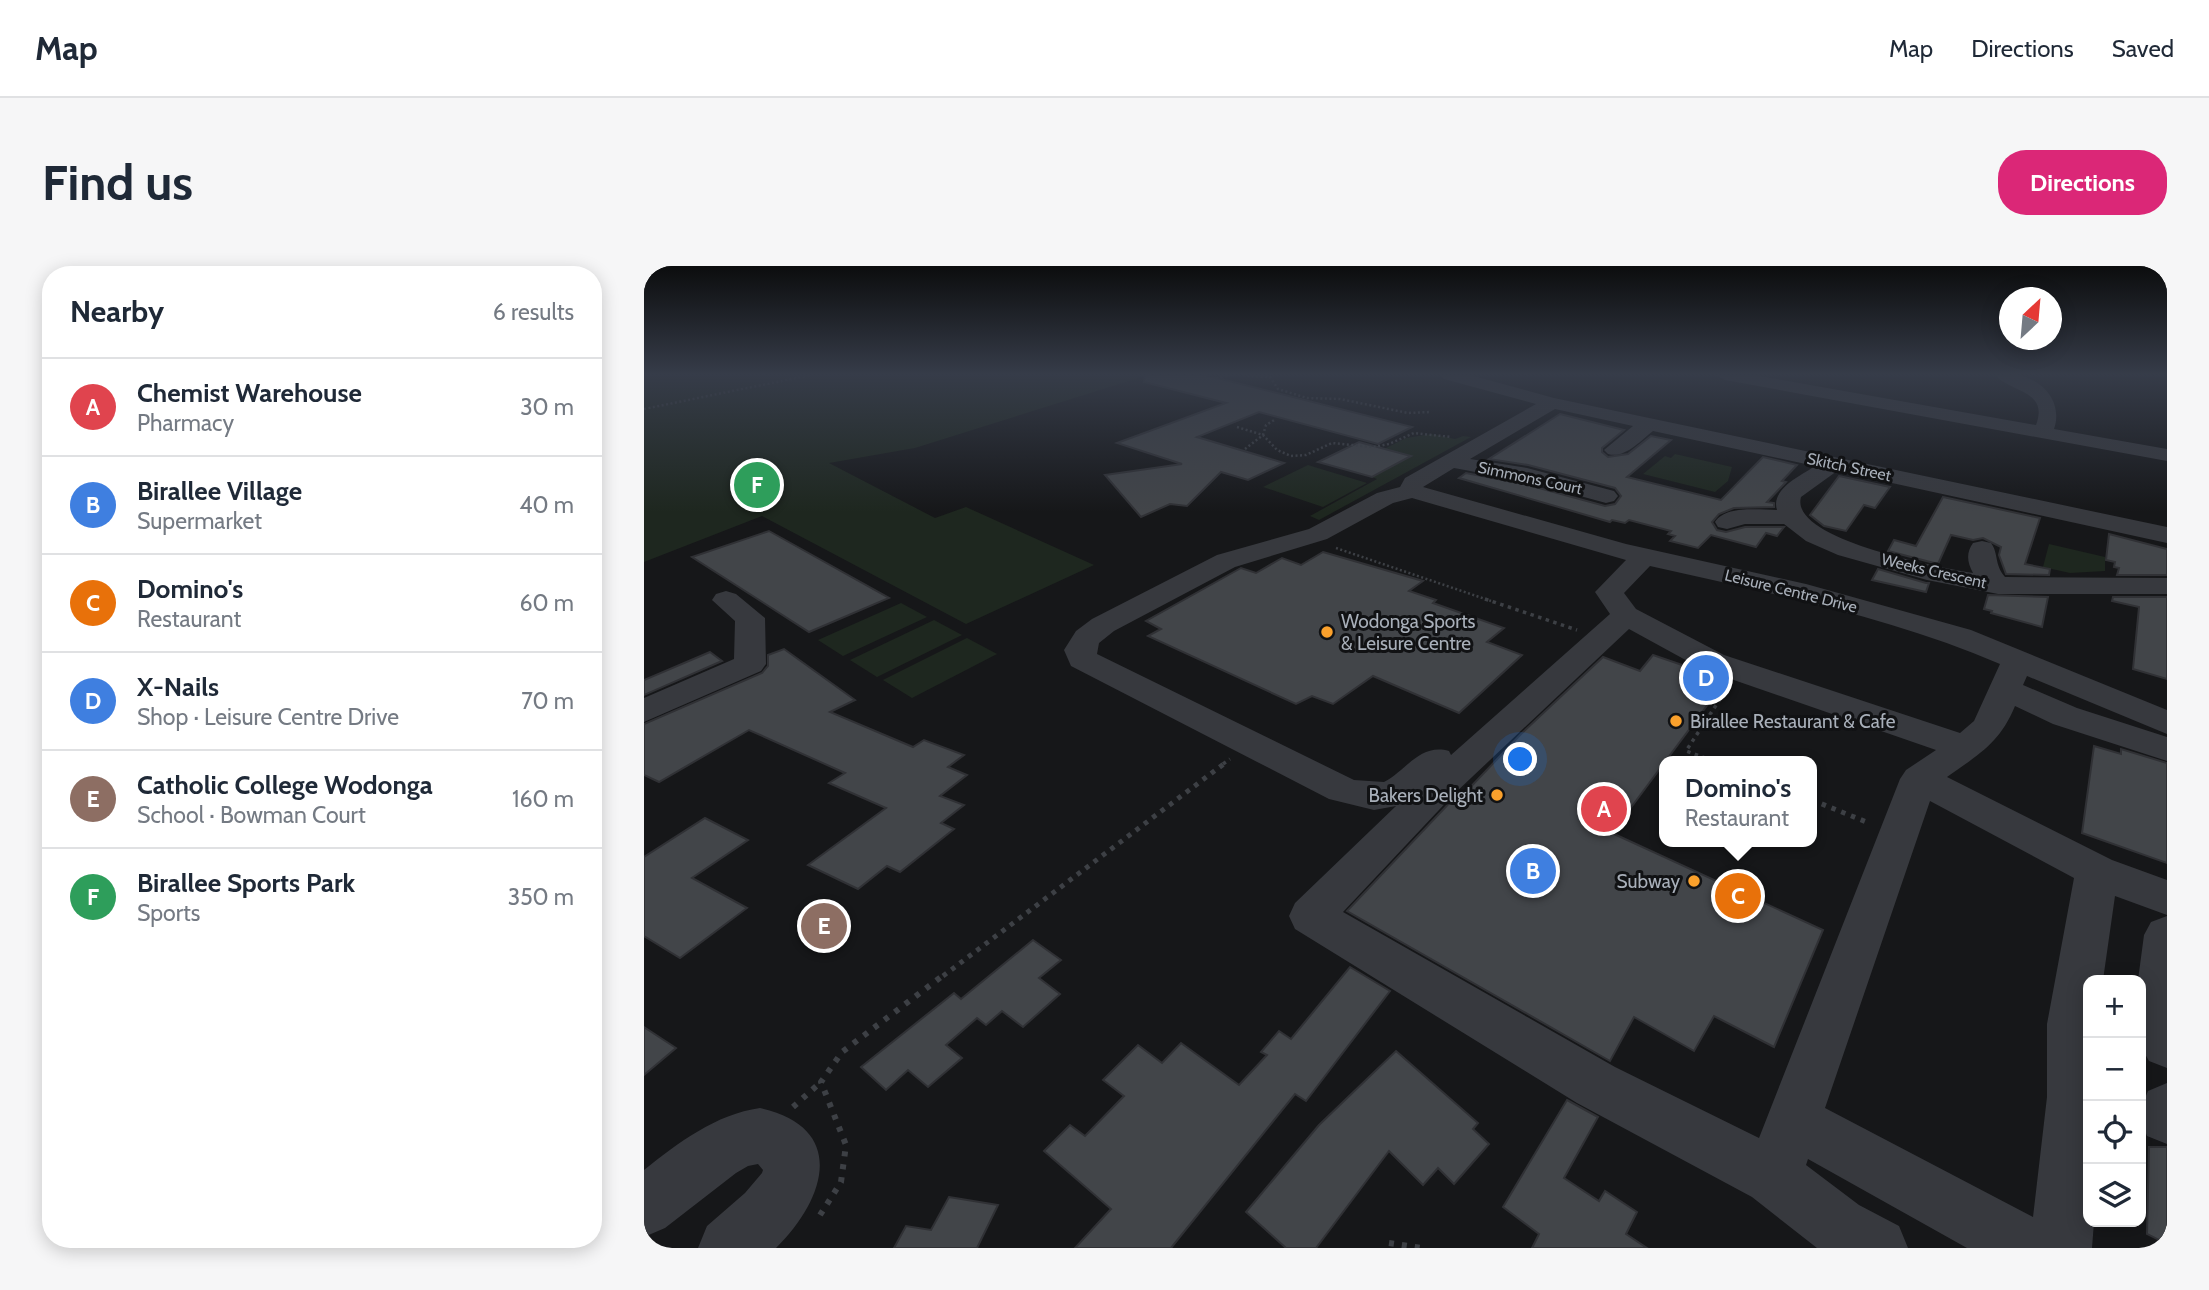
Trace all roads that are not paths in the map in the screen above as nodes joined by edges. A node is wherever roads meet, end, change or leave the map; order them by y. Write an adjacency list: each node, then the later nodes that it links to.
1 (1513, 421): 7 (street)
2 (1634, 421): 5 (street, Skitch Street)
3 (1981, 421): 6 (street)
4 (2047, 421): 6 (street)
5 (1649, 424): 8 (street); 10 (street, Skitch Street)
6 (2043, 432): 9 (street)
7 (1454, 448): 11 (street); 12 (street, Simmons Court)
8 (1615, 450)
9 (2167, 455)
10 (1833, 463): 13 (street); 15 (street, Skitch Street)
11 (1413, 487): 17 (street, Leisure Centre Drive); 22 (street)
12 (1606, 496)
13 (1788, 517): 14 (street); 18 (street, Weeks Crescent)
14 (1727, 522)
15 (2167, 535)
16 (1982, 549): 18 (street)
17 (1644, 557): 21 (street); 23 (street, Leisure Centre Drive)
18 (1998, 586): 19 (street, Weeks Crescent)
19 (2167, 586)
20 (726, 600): 24 (street)
21 (1626, 615): 26 (street); 36 (street)
22 (1532, 670)
23 (2012, 674): 25 (street, Leisure Centre Drive); 26 (street); 27 (street)
24 (644, 711)
25 (2167, 723)
26 (1964, 747): 28 (street)
27 (2167, 749)
28 (1919, 779): 29 (street); 35 (street)
29 (2097, 871): 30 (street); 41 (street)
30 (2167, 898)
31 (2167, 936): 32 (street)
32 (2167, 1044)
33 (2167, 1110): 34 (street)
34 (2167, 1117)
35 (1794, 1121): 36 (street); 40 (street)
36 (1773, 1176): 39 (street)
37 (644, 1207): 38 (street)
38 (729, 1248)
39 (1877, 1248)
40 (2028, 1248)
41 (2061, 1248)

